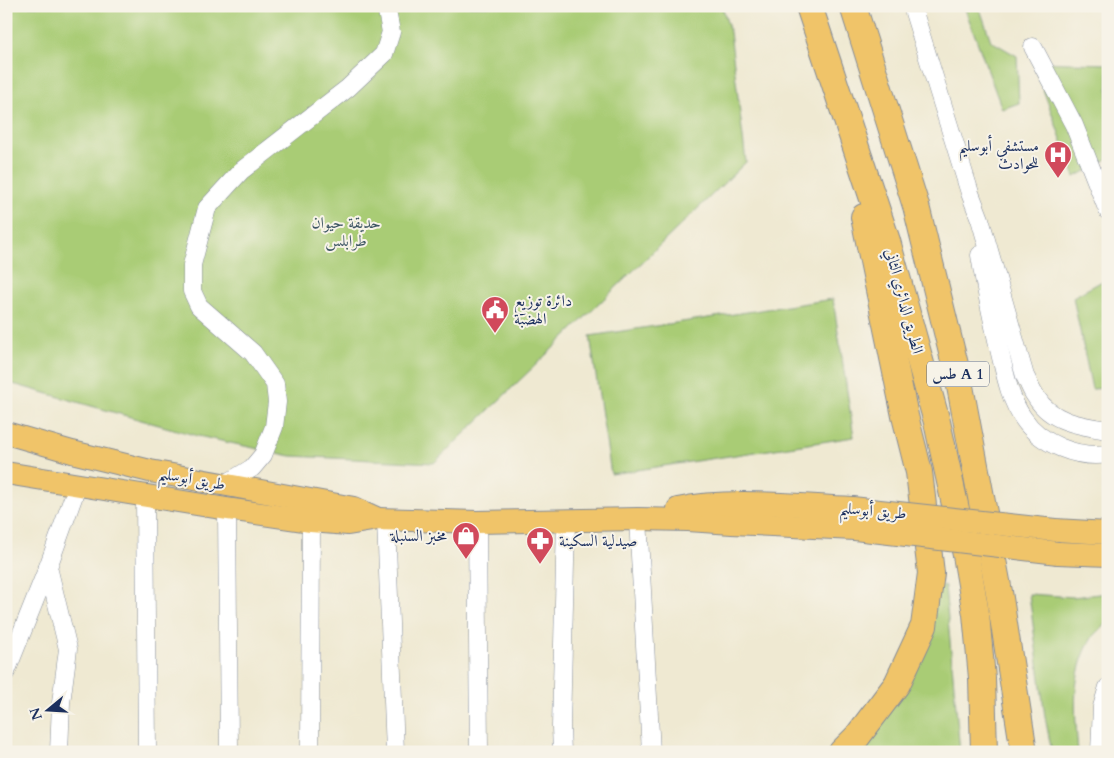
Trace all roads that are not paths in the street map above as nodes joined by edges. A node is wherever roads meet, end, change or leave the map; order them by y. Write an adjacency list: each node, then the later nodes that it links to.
1 (386, 6): 14 (street)
2 (809, 6): 6 (highway, الطريق الدائري الثاني / طس A 1)
3 (853, 6): 38 (highway, الطريق الدائري الثاني / طس A 1)
4 (912, 6): 7 (street)
5 (1033, 47): 8 (street)
6 (840, 96): 36 (highway); 37 (highway, الطريق الدائري الثاني / طس A 1)
7 (970, 193): 9 (street); 11 (street)
8 (1108, 212)
9 (1108, 430)
10 (6, 433): 14 (main road, طريق أبوسليم)
11 (1108, 454)
12 (6, 473): 13 (main road, طريق أبوسليم)
13 (78, 484): 15 (main road, طريق أبوسليم); 25 (street)
14 (224, 485): 19 (main road, طريق أبوسليم)
15 (145, 495): 16 (main road, طريق أبوسليم); 29 (street)
16 (227, 509): 21 (main road, طريق أبوسليم); 30 (street)
17 (638, 519): 18 (main road, طريق أبوسليم); 20 (main road, طريق أبوسليم); 35 (street)
18 (853, 519): 23 (main road, طريق أبوسليم, bridge); 24 (main road, طريق أبوسليم, bridge)
19 (382, 520): 21 (main road, طريق أبوسليم); 22 (main road, طريق أبوسليم); 32 (street)
20 (566, 520): 22 (main road, طريق أبوسليم); 34 (street)
21 (311, 521): 31 (street)
22 (477, 522): 33 (street)
23 (1108, 533)
24 (1108, 555)
25 (48, 567): 26 (street); 28 (street)
26 (6, 672)
27 (1108, 687): 39 (street)
28 (59, 752)
29 (146, 752)
30 (230, 752)
31 (310, 752)
32 (395, 752)
33 (479, 752)
34 (562, 752)
35 (651, 752)
36 (842, 752)
37 (984, 752)
38 (1024, 752)
39 (1100, 752)

